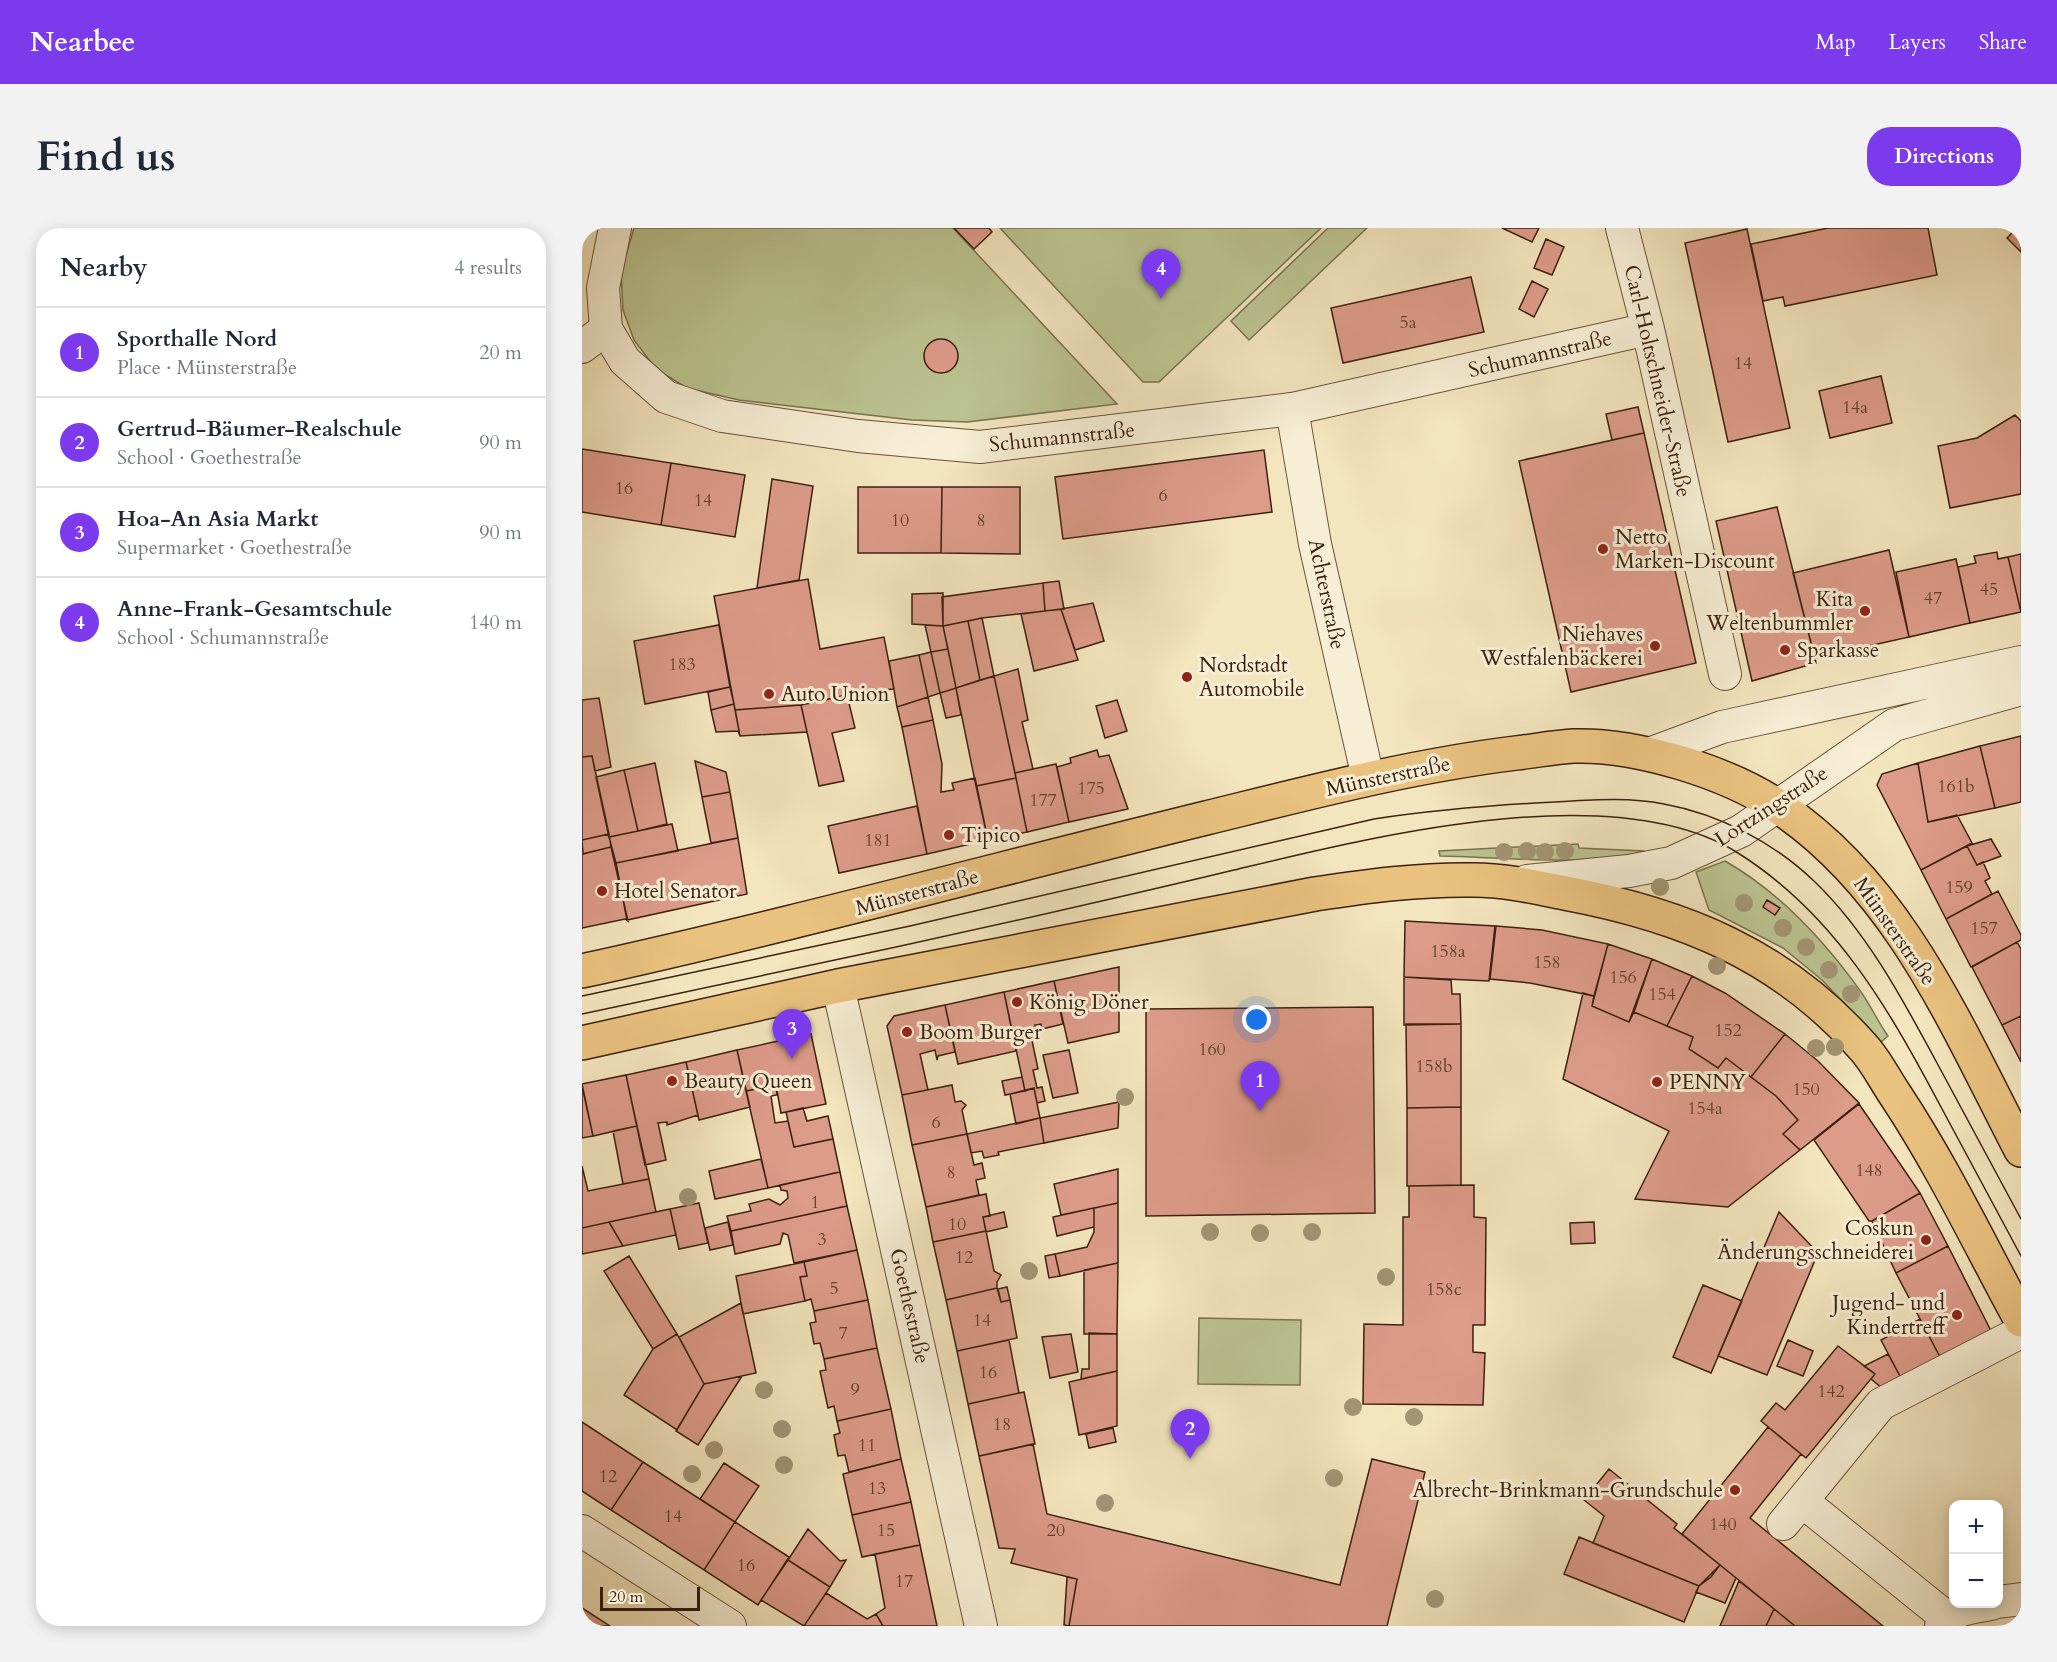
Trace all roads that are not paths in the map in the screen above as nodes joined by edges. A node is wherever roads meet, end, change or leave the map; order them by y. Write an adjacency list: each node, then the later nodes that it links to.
1 (615, 228): 3 (street, Schumannstraße)
2 (1622, 228): 4 (street, Carl-Holtschneider-Straße)
3 (606, 329): 5 (street); 6 (street, Schumannstraße)
4 (1648, 329): 6 (street, Schumannstraße); 8 (street, Carl-Holtschneider-Straße)
5 (582, 347)
6 (1292, 409): 11 (street, Achterstraße)
7 (2021, 662): 10 (street)
8 (1725, 674)
9 (2021, 689): 12 (street, Lortzingstraße)
10 (1649, 754): 11 (main road, Münsterstraße); 12 (main road, Münsterstraße)
11 (1368, 778): 14 (main road, Münsterstraße)
12 (1778, 806): 13 (street, Lortzingstraße); 17 (main road, Münsterstraße)
13 (1508, 882): 15 (main road); 18 (main road)
14 (582, 971)
15 (838, 986): 16 (main road); 26 (street, Goethestraße)
16 (582, 1043)
17 (2021, 1150)
18 (2021, 1320)
19 (2021, 1332): 24 (street)
20 (582, 1531): 25 (street)
21 (2021, 1599): 22 (street)
22 (2003, 1601)
23 (1967, 1608): 24 (street)
24 (1944, 1622)
25 (730, 1626)
26 (981, 1626)

